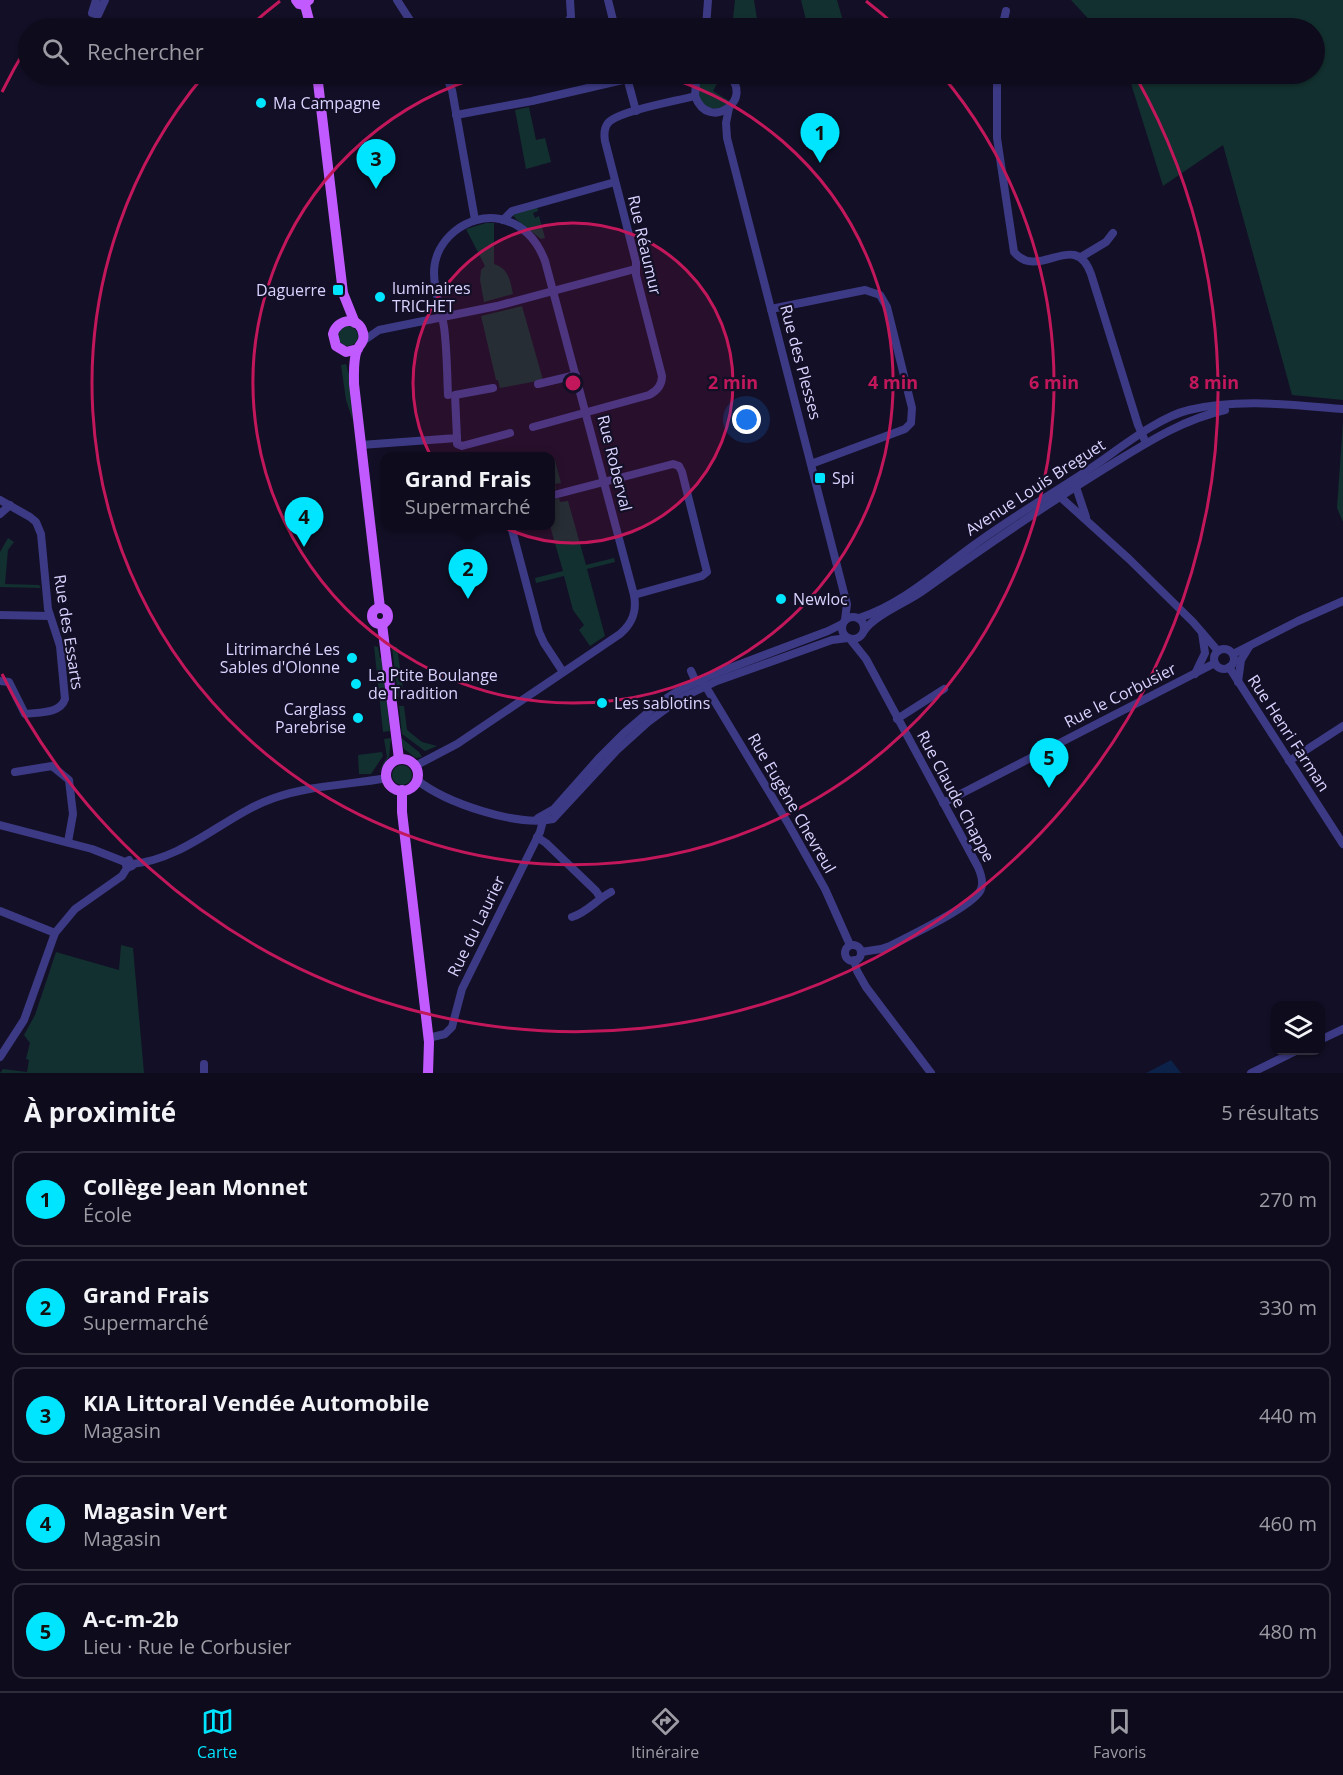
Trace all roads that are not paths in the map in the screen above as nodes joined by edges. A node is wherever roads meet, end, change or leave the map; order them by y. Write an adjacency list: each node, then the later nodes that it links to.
1 (96, 0): 2 (street)
2 (105, 0)
3 (570, 0): 11 (street)
4 (608, 0): 12 (street)
5 (708, 0): 13 (street)
6 (401, 1): 10 (street)
7 (303, 2): 9 (main road)
8 (1006, 11): 14 (street)
9 (309, 18)
10 (410, 18)
11 (570, 18)
12 (612, 18)
13 (707, 18)
14 (1004, 18)
15 (318, 84): 35 (main road)
16 (451, 84): 26 (street)
17 (597, 84): 26 (street)
18 (629, 84): 24 (street)
19 (696, 84): 22 (street)
20 (735, 84): 23 (street, Rue des Plesses)
21 (997, 84): 32 (street)
22 (695, 96): 24 (street, Rue Réaumur); 25 (street, Rue des Plesses)
23 (729, 108): 25 (street); 27 (street, Rue des Plesses)
24 (636, 111): 28 (street, Rue Réaumur)
25 (712, 112): 27 (street, Rue des Plesses)
26 (456, 115): 29 (street)
27 (727, 138): 36 (street, Rue des Plesses)
28 (615, 182): 30 (street); 33 (street, Rue Réaumur)
29 (475, 220): 30 (street); 37 (street)
30 (503, 220): 34 (street, Rue Roberval)
31 (1113, 233): 32 (street)
32 (1080, 257): 53 (street)
33 (635, 269): 34 (street); 50 (street, Rue Réaumur)
34 (554, 291): 37 (street); 43 (street, Rue Roberval)
35 (343, 293): 38 (main road); 39 (main road)
36 (771, 309): 57 (street, Rue des Plesses); 57 (street)
37 (442, 318): 40 (street); 47 (street)
38 (338, 324): 39 (main road); 42 (main road)
39 (358, 325): 40 (street); 41 (main road)
40 (379, 330): 41 (street)
41 (360, 345): 42 (main road); 44 (main road)
42 (342, 351): 44 (main road)
43 (576, 375): 45 (street); 50 (street, Rue Roberval)
44 (354, 384): 56 (main road)
45 (538, 384)
46 (493, 388): 54 (street)
47 (448, 395)
48 (1237, 405): 49 (street, Avenue Louis Breguet); 53 (street, Avenue Louis Breguet); 55 (street, Avenue Louis Breguet)
49 (1343, 409)
50 (586, 411): 51 (street, Rue Réaumur); 58 (street, Rue Roberval)
51 (533, 427)
52 (510, 433): 54 (street)
53 (1141, 434): 55 (street); 59 (street, Avenue Louis Breguet)
54 (457, 438): 56 (street)
55 (1146, 443): 59 (street, Avenue Louis Breguet)
56 (361, 445): 92 (main road)
57 (812, 464): 67 (street, Rue des Plesses)
58 (604, 483): 61 (street); 68 (street, Rue Roberval); 68 (street)
59 (1075, 483): 60 (street, Avenue Louis Breguet); 65 (street)
60 (1057, 494): 65 (street); 72 (street, Avenue Louis Breguet); 75 (street, Avenue Louis Breguet)
61 (555, 495)
62 (0, 500): 63 (street, Rue des Essarts)
63 (10, 505): 64 (street); 71 (street, Rue des Essarts)
64 (0, 514)
65 (1087, 520): 74 (street)
66 (513, 530): 84 (street)
67 (844, 593): 72 (street, Rue des Plesses); 73 (street, Rue des Plesses)
68 (633, 595): 84 (street, Rue Roberval)
69 (1343, 601): 77 (street)
70 (0, 615): 71 (street)
71 (50, 616): 86 (street, Rue des Essarts)
72 (858, 618): 73 (street); 75 (street)
73 (844, 622): 76 (street); 87 (street)
74 (1201, 630): 78 (street); 85 (street)
75 (864, 632): 76 (street); 80 (street, Rue Claude Chappe)
76 (849, 639): 80 (street, Rue Claude Chappe); 87 (street)
77 (1252, 644): 79 (street); 88 (street)
78 (1218, 651): 79 (street); 81 (street)
79 (1233, 654): 82 (street)
80 (866, 659): 90 (street, Rue Claude Chappe)
81 (1215, 663): 82 (street); 85 (street, Rue le Corbusier)
82 (1229, 667): 88 (street, Rue Henri Farman)
83 (691, 671): 87 (street, Rue Eugène Chevreul)
84 (563, 672): 94 (street, Rue Roberval)
85 (1194, 674): 99 (street, Rue le Corbusier)
86 (0, 681)
87 (701, 682): 100 (street); 111 (street, Rue Eugène Chevreul)
88 (1238, 682): 93 (street, Rue Henri Farman)
89 (944, 689): 90 (street)
90 (897, 718): 99 (street, Rue Claude Chappe)
91 (1343, 726): 93 (street)
92 (399, 759): 94 (main road); 96 (main road)
93 (1289, 761): 104 (street, Rue Henri Farman)
94 (415, 766): 97 (main road)
95 (15, 772): 103 (street)
96 (387, 778): 98 (main road); 105 (street)
97 (417, 780): 98 (main road); 100 (street)
98 (402, 790): 115 (main road)
99 (943, 803): 112 (street, Rue Claude Chappe)
100 (544, 819): 102 (street, Rue du Laurier)
101 (0, 825): 103 (street)
102 (537, 837): 107 (street); 115 (street, Rue du Laurier)
103 (68, 842): 105 (street)
104 (1343, 844)
105 (128, 864): 110 (street)
106 (611, 892): 107 (street)
107 (600, 897): 109 (street)
108 (0, 910): 110 (street)
109 (573, 917)
110 (55, 933): 118 (street)
111 (850, 945): 112 (street); 113 (street)
112 (861, 952): 113 (street)
113 (854, 960): 120 (street)
114 (1341, 1033): 116 (street)
115 (428, 1038): 119 (main road)
116 (1325, 1038)
117 (1288, 1055): 121 (street)
118 (0, 1057)
119 (428, 1073)
120 (931, 1073)
121 (1251, 1073)

